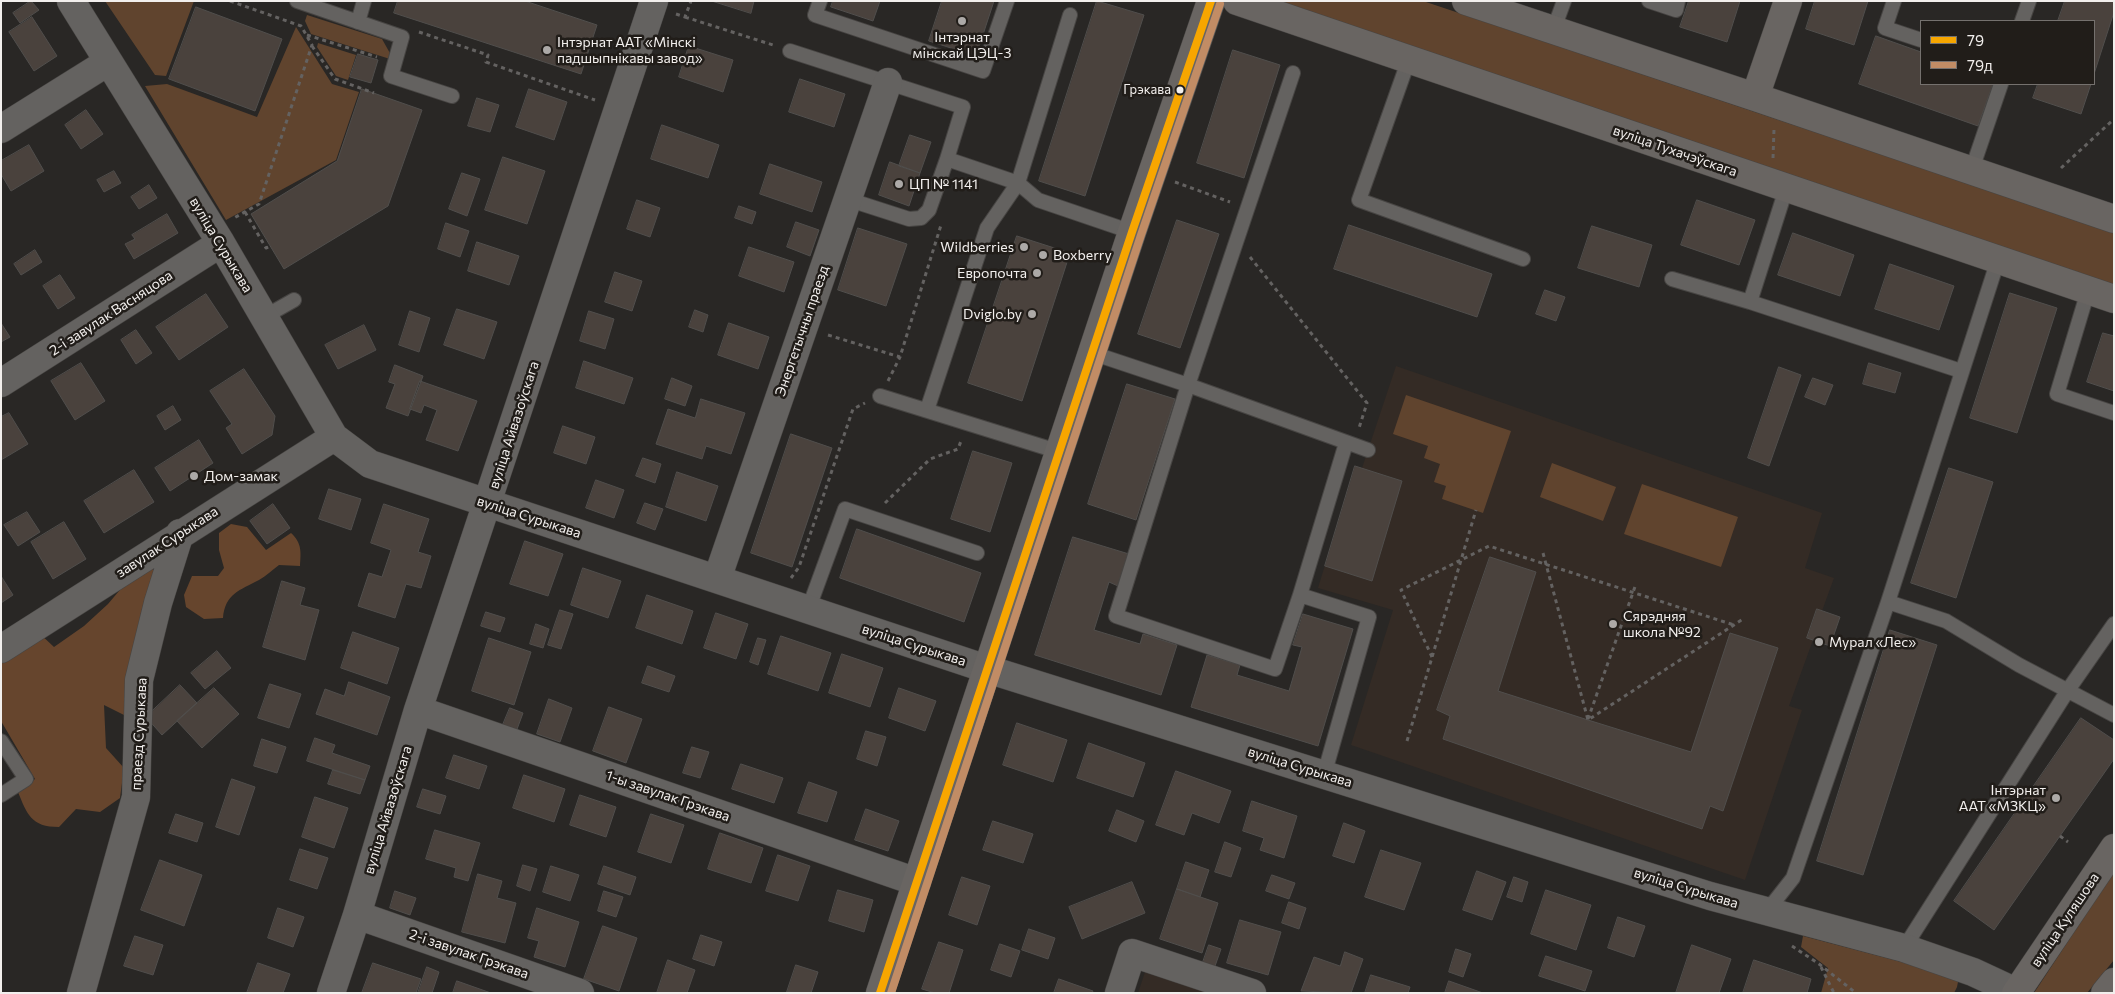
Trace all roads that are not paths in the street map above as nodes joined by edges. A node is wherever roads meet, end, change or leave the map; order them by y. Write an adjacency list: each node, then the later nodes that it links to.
1 (71, 1): 23 (street, вуліца Сурыкава)
2 (297, 1): 18 (lane)
3 (364, 1): 18 (lane)
4 (820, 1): 5 (lane)
5 (1007, 1)
6 (1211, 1): 37 (main road)
7 (1237, 1): 22 (main road, вуліца Тухачэўскага)
8 (1466, 1): 19 (main road)
9 (1564, 1): 19 (lane)
10 (1649, 1): 11 (lane)
11 (1678, 1)
12 (1788, 1): 28 (main road)
13 (1894, 1): 20 (lane)
14 (2029, 1): 17 (lane)
15 (648, 3): 57 (street, вуліца Айвазоўскага)
16 (1070, 15): 32 (lane)
17 (2022, 20)
18 (358, 22): 27 (lane)
19 (1553, 31): 28 (main road)
20 (1920, 40)
21 (790, 51): 25 (lane)
22 (1409, 60): 33 (main road, вуліца Тухачэўскага); 38 (lane)
23 (108, 62): 29 (street); 36 (street, вуліца Сурыкава)
24 (1293, 72): 49 (lane)
25 (888, 82): 30 (lane); 34 (street, Энергетычны праезд)
26 (2001, 85): 31 (lane)
27 (452, 96)
28 (1756, 97): 31 (main road)
29 (1, 128)
30 (947, 159): 32 (lane); 34 (lane)
31 (1971, 172): 35 (main road)
32 (1018, 183): 37 (lane); 51 (lane)
33 (1786, 189): 39 (main road, вуліца Тухачэўскага); 44 (lane)
34 (848, 198): 60 (street, Энергетычны праезд)
35 (2114, 219)
36 (225, 232): 45 (street, вуліца Сурыкава); 48 (street, 2-і завулак Васняцова)
37 (1132, 232): 46 (main road)
38 (1523, 259)
39 (1998, 260): 41 (main road, вуліца Тухачэўскага); 47 (lane)
40 (1672, 279): 44 (lane)
41 (2088, 291): 42 (main road, вуліца Тухачэўскага); 52 (lane)
42 (2114, 299)
43 (294, 300): 45 (lane)
44 (1750, 302): 47 (lane)
45 (264, 317): 53 (street, вуліца Сурыкава)
46 (1092, 354): 49 (lane); 56 (main road)
47 (1961, 371): 62 (lane)
48 (1, 383)
49 (1188, 385): 54 (lane); 61 (lane)
50 (880, 396): 51 (lane)
51 (927, 410): 56 (lane)
52 (2114, 413)
53 (334, 437): 57 (street, вуліца Сурыкава); 58 (street, завулак Сурыкава)
54 (1350, 444): 55 (lane); 61 (lane)
55 (1368, 450)
56 (1060, 452): 66 (main road)
57 (488, 504): 60 (street, вуліца Сурыкава); 68 (street, вуліца Айвазоўскага)
58 (180, 533): 65 (street, завулак Сурыкава); 80 (street, праезд Сурыкава)
59 (977, 553): 63 (lane)
60 (717, 579): 63 (street, вуліца Сурыкава)
61 (1300, 595): 71 (lane)
62 (1888, 602): 67 (lane); 75 (lane)
63 (808, 610): 66 (street, вуліца Сурыкава)
64 (2114, 624): 67 (lane)
65 (1, 648)
66 (987, 669): 71 (street, вуліца Сурыкава); 74 (main road)
67 (2068, 690): 69 (lane); 77 (lane)
68 (418, 710): 74 (street, 1-ы завулак Грэкава); 76 (street, вуліца Айвазоўскага)
69 (2114, 715)
70 (1, 741): 72 (lane)
71 (1324, 775): 75 (street, вуліца Сурыкава)
72 (1, 795)
73 (2114, 848): 79 (main road, вуліца Куляшова)
74 (917, 882): 83 (main road)
75 (1768, 911): 77 (street, вуліца Сурыкава)
76 (357, 915): 81 (street, вуліца Айвазоўскага); 82 (street, 2-і завулак Грэкава)
77 (1904, 948): 79 (street, вуліца Сурыкава)
78 (2114, 982): 86 (main road)
79 (2016, 992)
80 (81, 993)
81 (331, 993)
82 (580, 993)
83 (880, 993)
84 (1119, 993): 85 (street)
85 (1252, 993)
86 (2105, 993)

